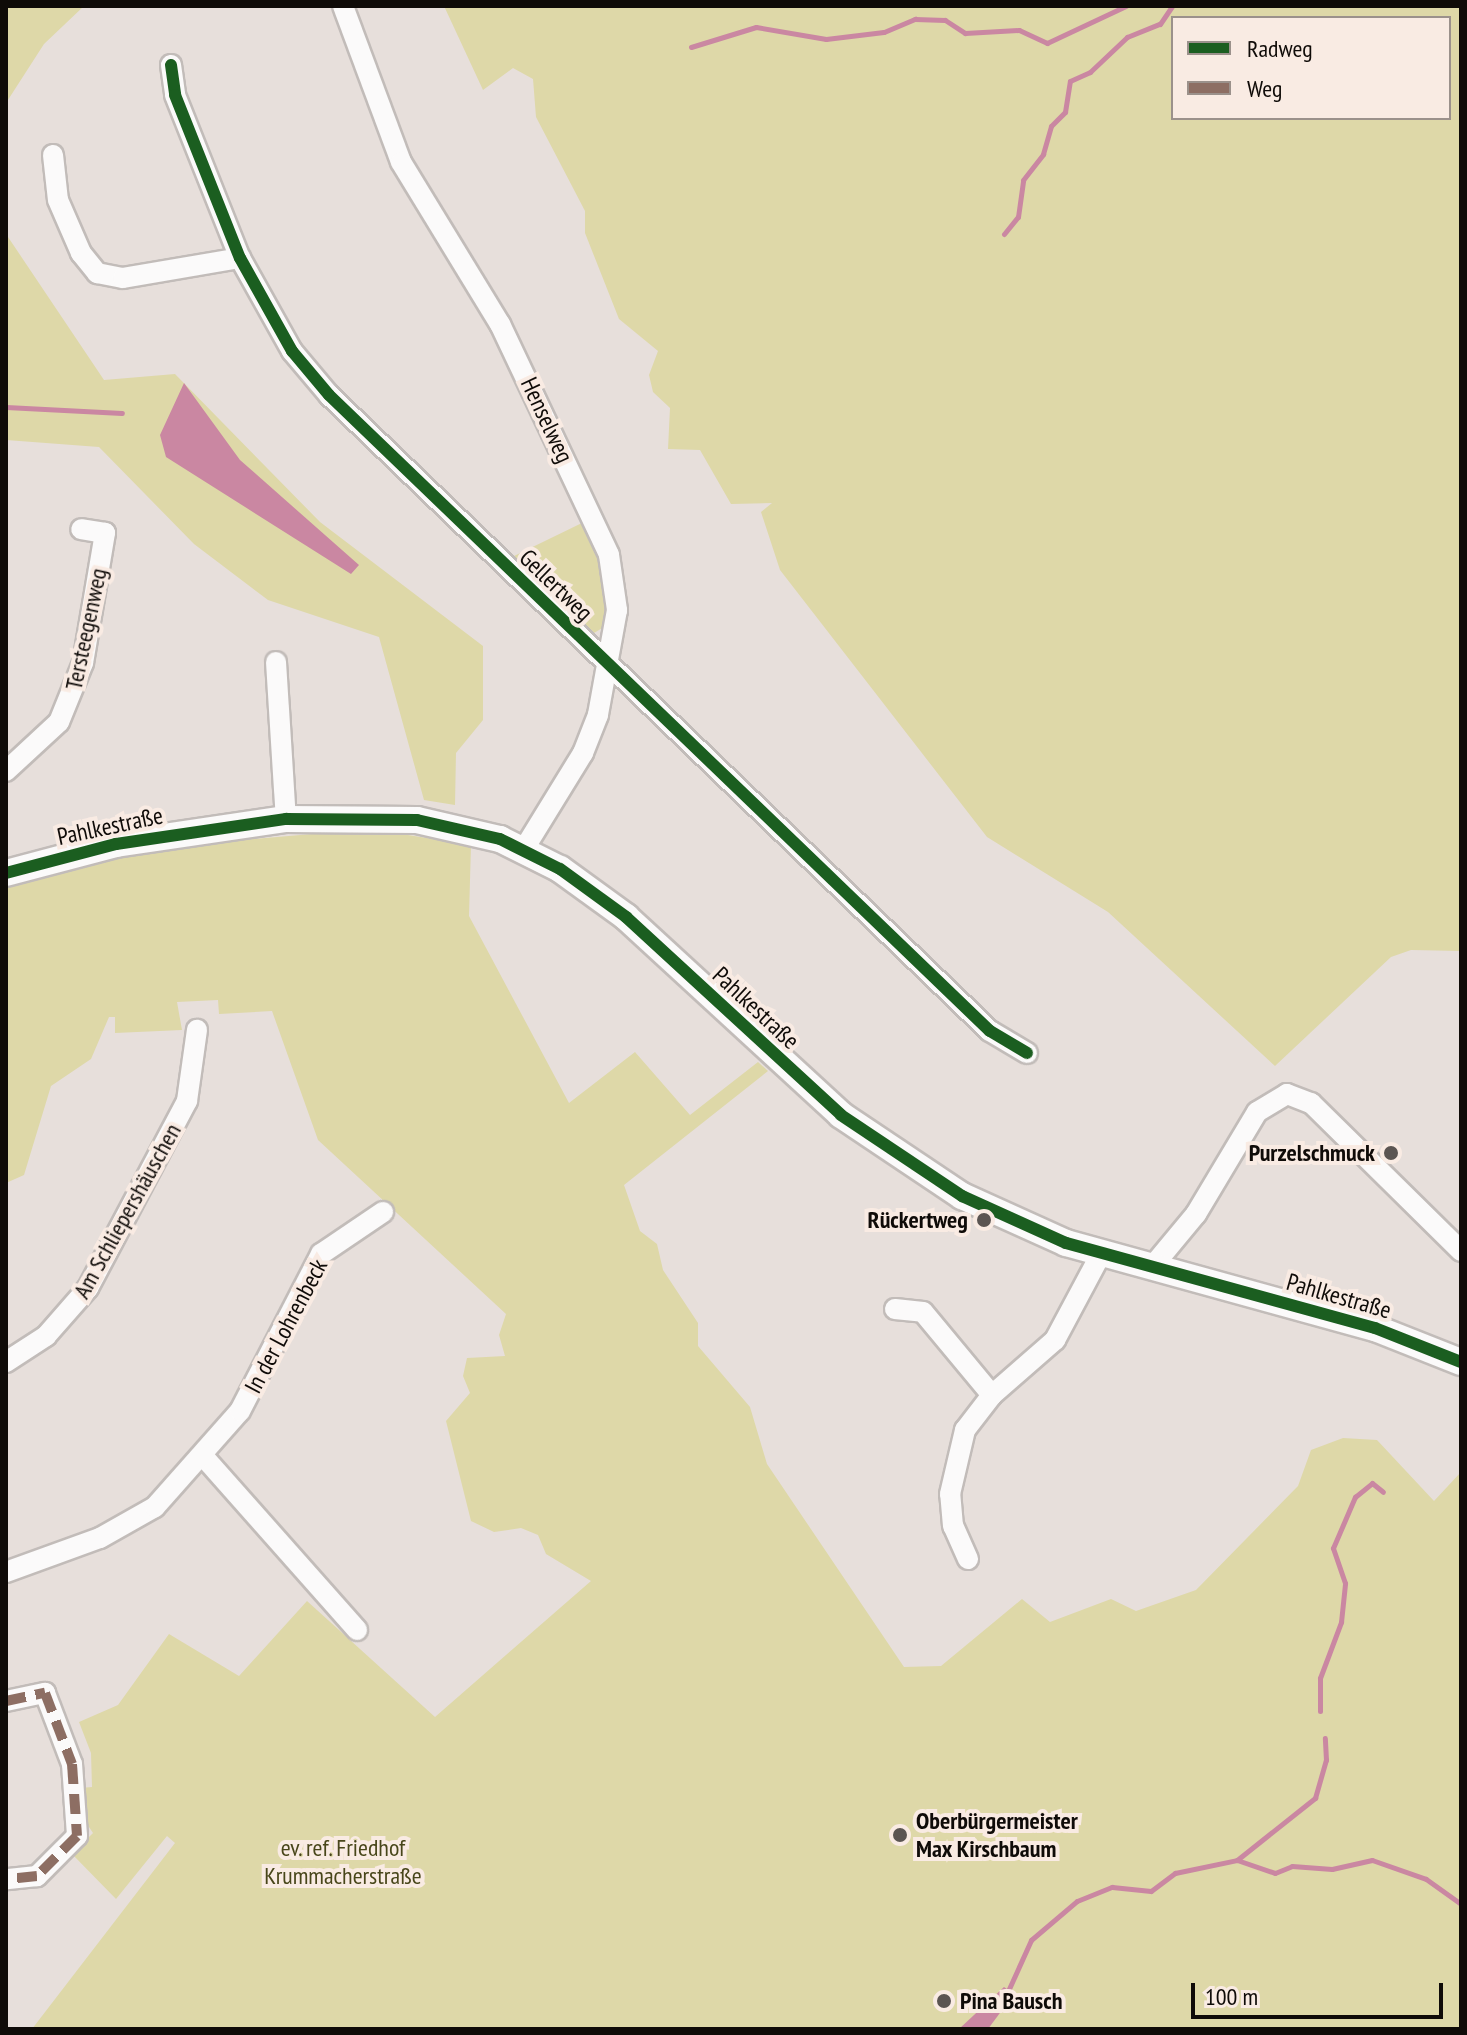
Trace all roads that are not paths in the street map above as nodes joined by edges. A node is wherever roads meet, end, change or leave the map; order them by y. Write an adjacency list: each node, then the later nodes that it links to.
1 (343, 6): 7 (street, Henselweg)
2 (171, 65): 4 (street, Gellertweg)
3 (53, 155): 4 (street)
4 (240, 258): 7 (street, Gellertweg)
5 (81, 529): 8 (street, Tersteegenweg)
6 (276, 662): 9 (street)
7 (610, 667): 10 (street, Henselweg); 13 (street, Gellertweg)
8 (6, 771)
9 (286, 819): 10 (street, Pahlkestraße); 11 (street, Pahlkestraße)
10 (524, 849): 16 (street, Pahlkestraße)
11 (6, 873)
12 (197, 1030): 19 (street, Am Schliepershäuschen)
13 (1027, 1053)
14 (383, 1212): 22 (street, In der Lohrenbeck)
15 (1461, 1251): 17 (street)
16 (1101, 1254): 17 (street, Pahlkestraße); 21 (street)
17 (1152, 1267): 20 (street, Pahlkestraße)
18 (895, 1309): 21 (street)
19 (6, 1362)
20 (1461, 1362)
21 (992, 1395): 23 (street)
22 (204, 1457): 24 (street, In der Lohrenbeck); 25 (street)
23 (968, 1559)
24 (6, 1572)
25 (357, 1630)
26 (6, 1701): 27 (street)
27 (8, 1884)

